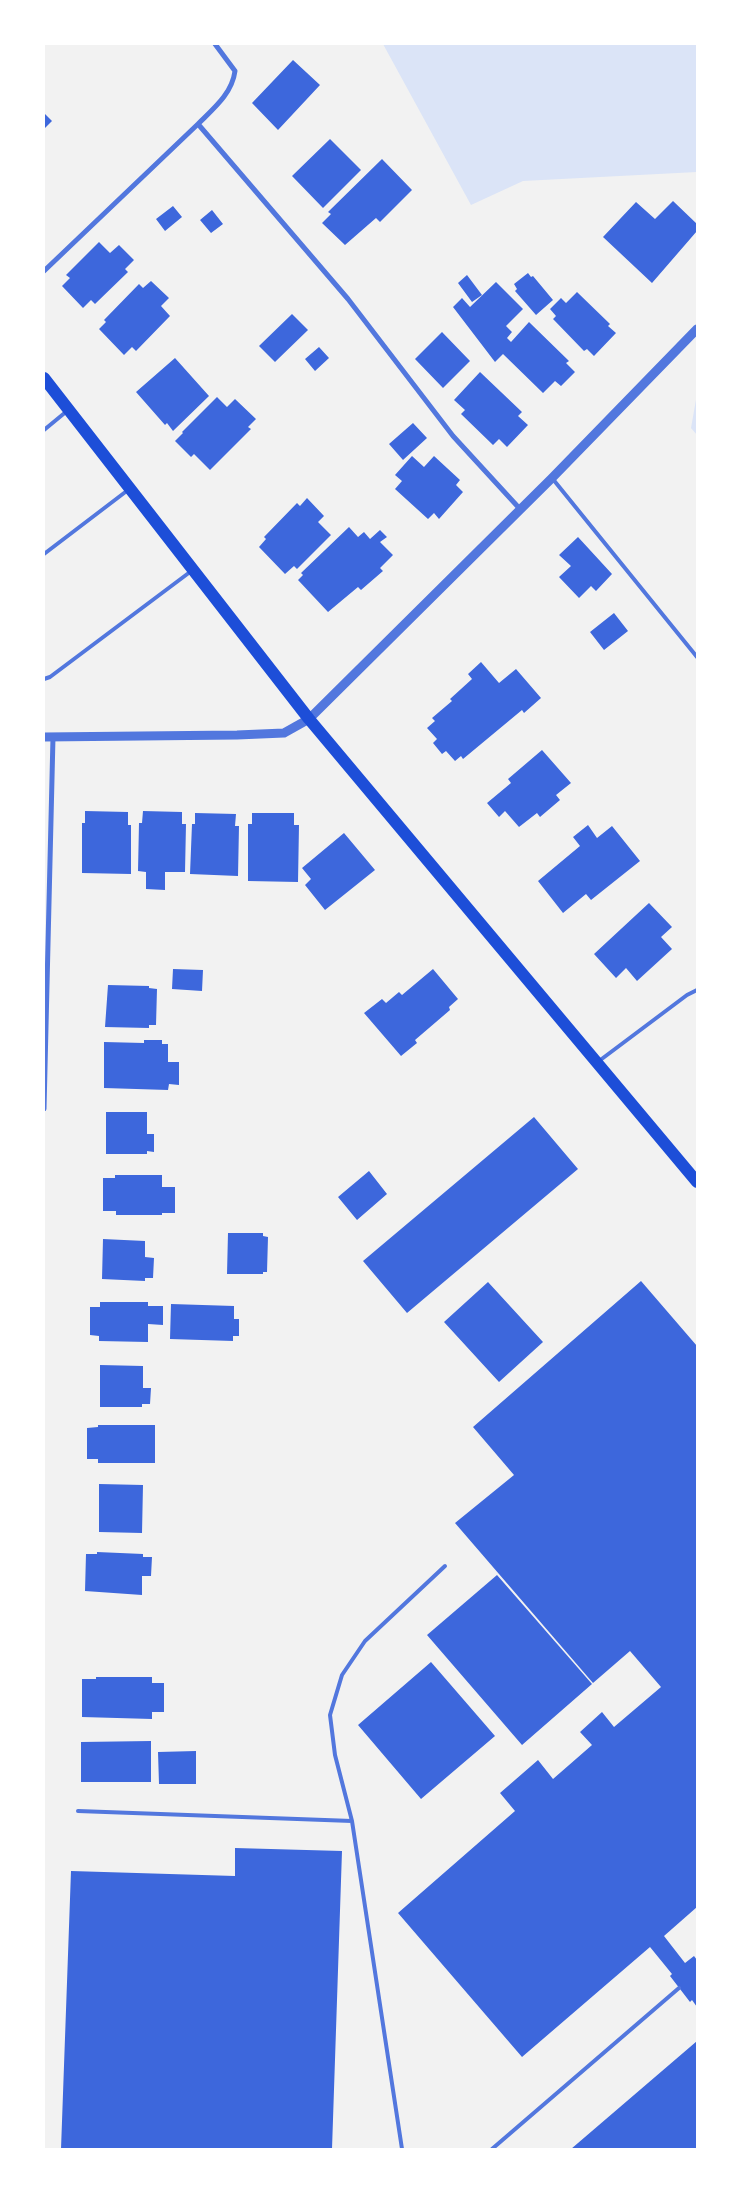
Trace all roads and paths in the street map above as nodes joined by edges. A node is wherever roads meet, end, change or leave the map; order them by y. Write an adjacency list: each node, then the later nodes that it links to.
1 (215, 44): 2 (street)
2 (198, 124): 3 (street); 10 (street)
3 (44, 271)
4 (697, 329): 8 (street)
5 (44, 378): 6 (main road)
6 (69, 410): 7 (lane); 9 (main road)
7 (44, 430)
8 (552, 478): 10 (street); 13 (lane)
9 (130, 488): 11 (lane); 12 (main road)
10 (520, 509): 15 (street)
11 (44, 554)
12 (194, 569): 14 (lane); 15 (main road)
13 (697, 657)
14 (44, 680)
15 (310, 719): 16 (street); 18 (main road)
16 (48, 737): 19 (street)
17 (697, 990): 18 (lane)
18 (597, 1062): 20 (main road)
19 (44, 1109)
20 (697, 1182)
21 (444, 1566): 23 (lane)
22 (78, 1811): 23 (lane)
23 (352, 1821): 25 (lane)
24 (680, 1988): 26 (lane)
25 (402, 2149)
26 (492, 2149)

